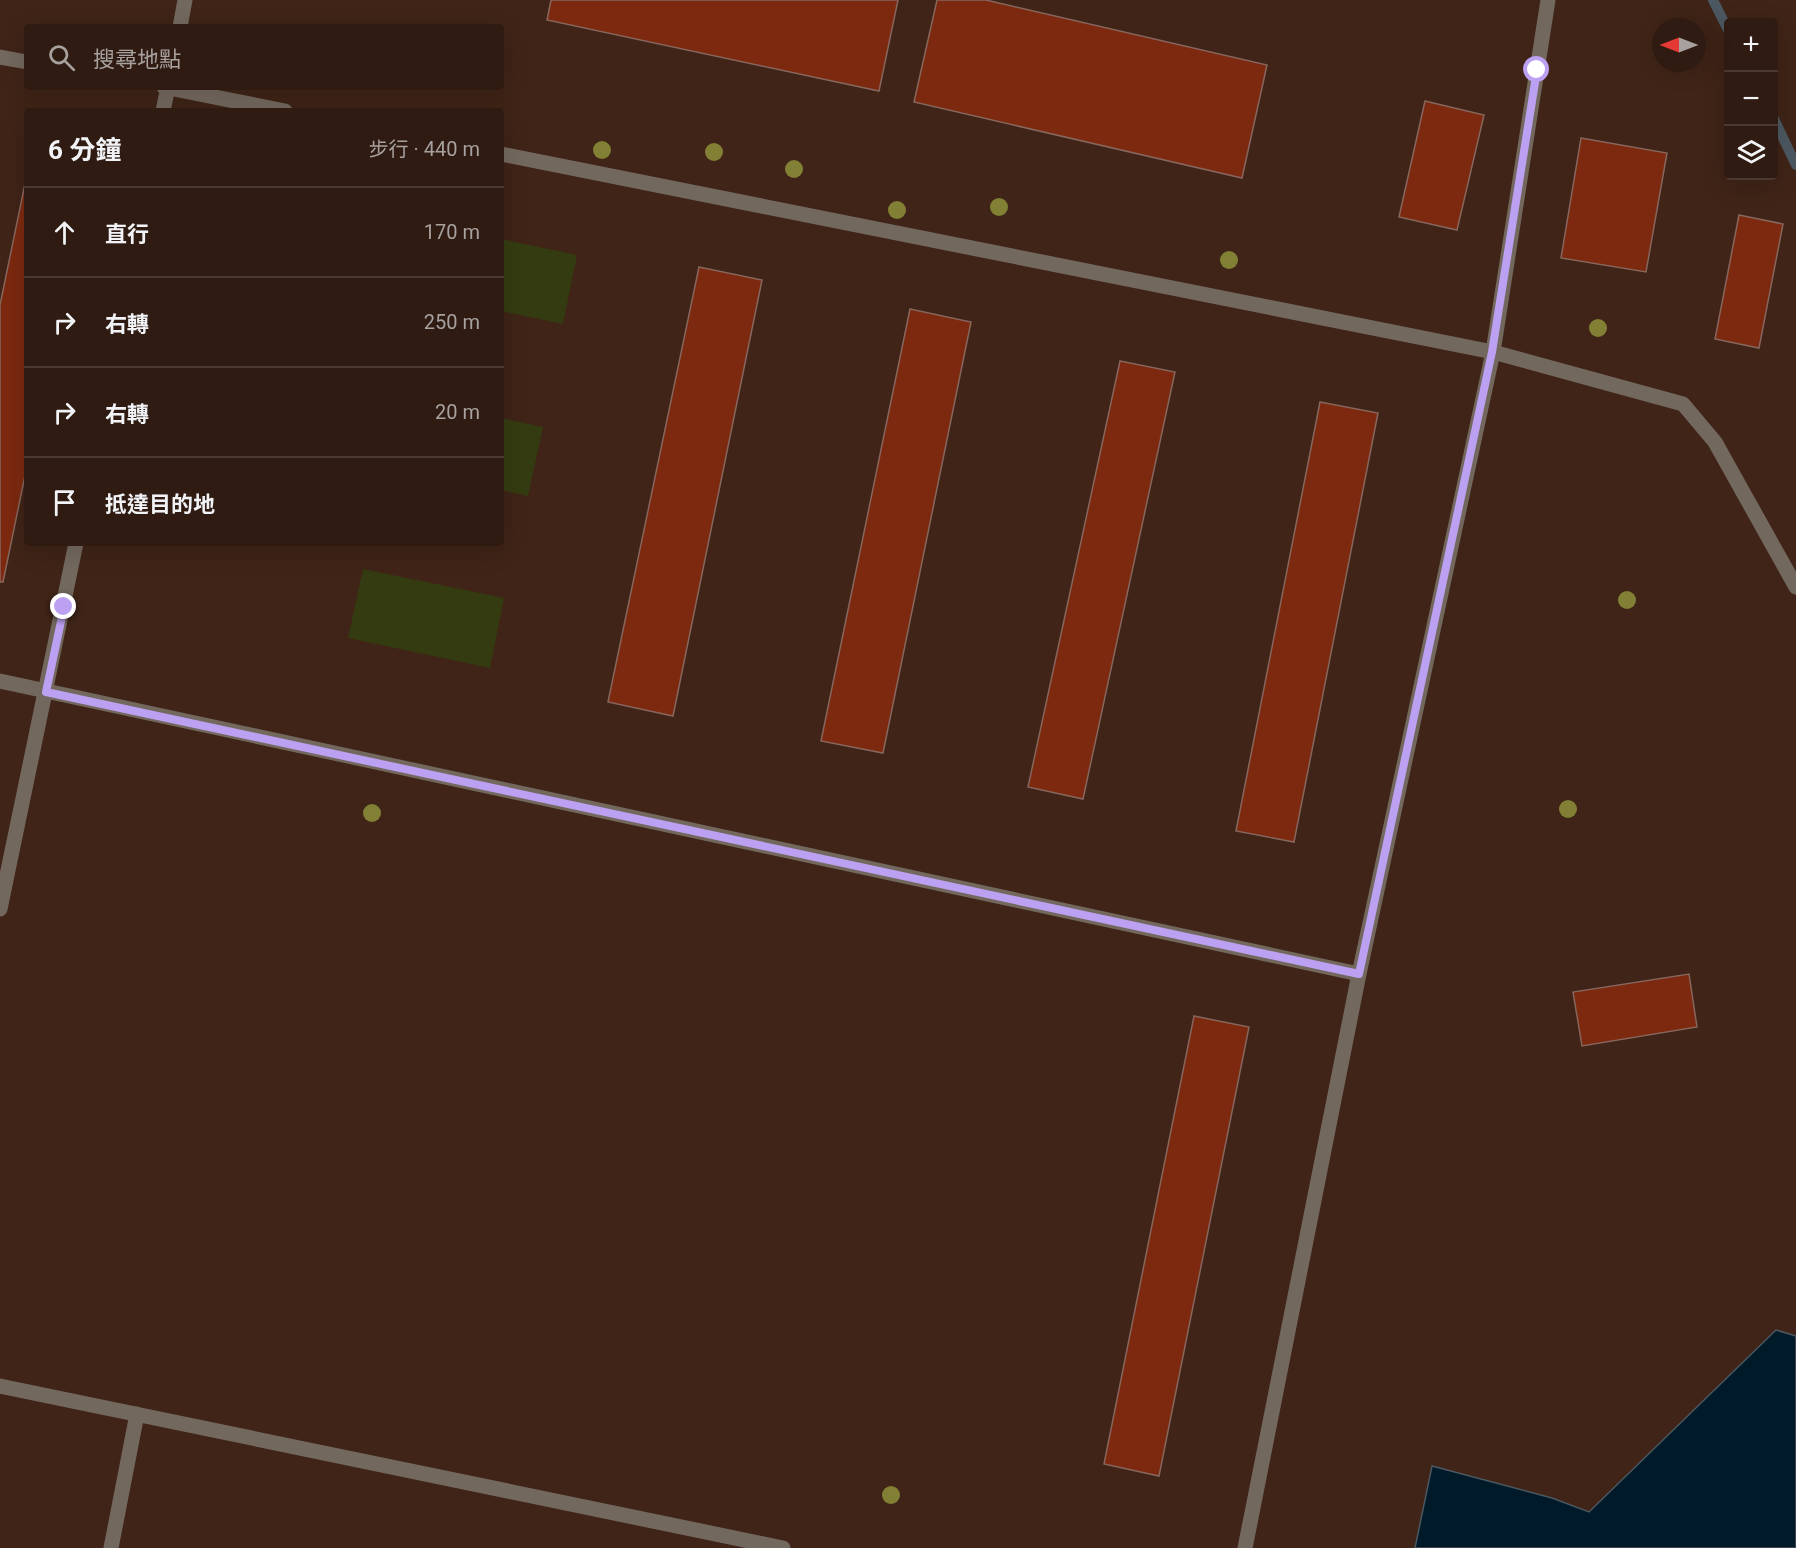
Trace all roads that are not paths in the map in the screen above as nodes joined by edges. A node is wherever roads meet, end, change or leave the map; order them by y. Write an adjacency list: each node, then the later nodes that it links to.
1 (185, 0): 3 (lane)
2 (1548, 0): 11 (lane)
3 (181, 24)
4 (0, 57): 5 (lane)
5 (24, 61)
6 (166, 90): 8 (lane)
7 (182, 90): 9 (lane)
8 (164, 108)
9 (270, 108)
10 (504, 155): 11 (lane)
11 (1492, 352): 13 (lane); 17 (lane)
12 (75, 546): 15 (lane)
13 (1796, 587)
14 (0, 681): 15 (lane)
15 (46, 692): 16 (lane); 17 (lane)
16 (0, 909)
17 (1359, 974): 22 (lane)
18 (0, 1386): 19 (lane)
19 (137, 1414): 20 (lane); 21 (lane)
20 (111, 1548)
21 (783, 1548)
22 (1245, 1548)

